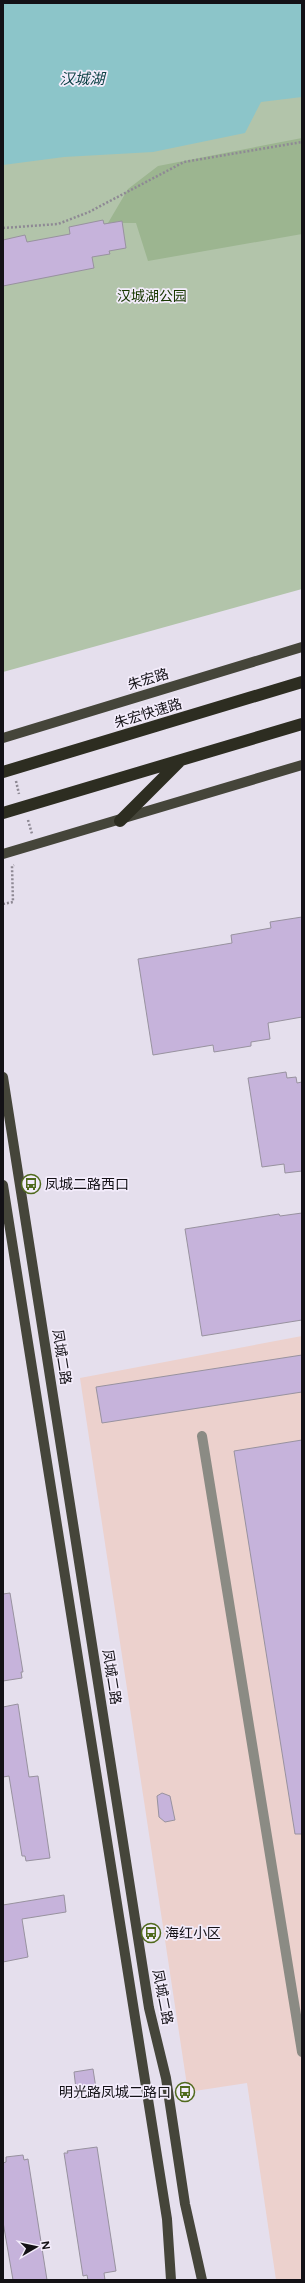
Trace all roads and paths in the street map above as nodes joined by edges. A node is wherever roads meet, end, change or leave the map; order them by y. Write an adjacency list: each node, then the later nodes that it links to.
1 (302, 142): 2 (path)
2 (3, 228)
3 (302, 647): 6 (main road, 朱宏路)
4 (302, 682): 9 (highway, 朱宏快速路)
5 (302, 724): 7 (highway)
6 (3, 738)
7 (181, 760): 11 (highway); 13 (highway)
8 (302, 765): 13 (main road)
9 (9, 774): 10 (path)
10 (21, 798)
11 (3, 813)
12 (25, 813): 14 (path)
13 (120, 821): 15 (main road)
14 (34, 842)
15 (3, 854)
16 (18, 862): 17 (path)
17 (3, 904)
18 (3, 1077): 23 (main road, 凤城二路)
19 (3, 1185): 22 (main road)
20 (202, 1436): 21 (lane)
21 (302, 2052)
22 (170, 2280)
23 (202, 2280)

